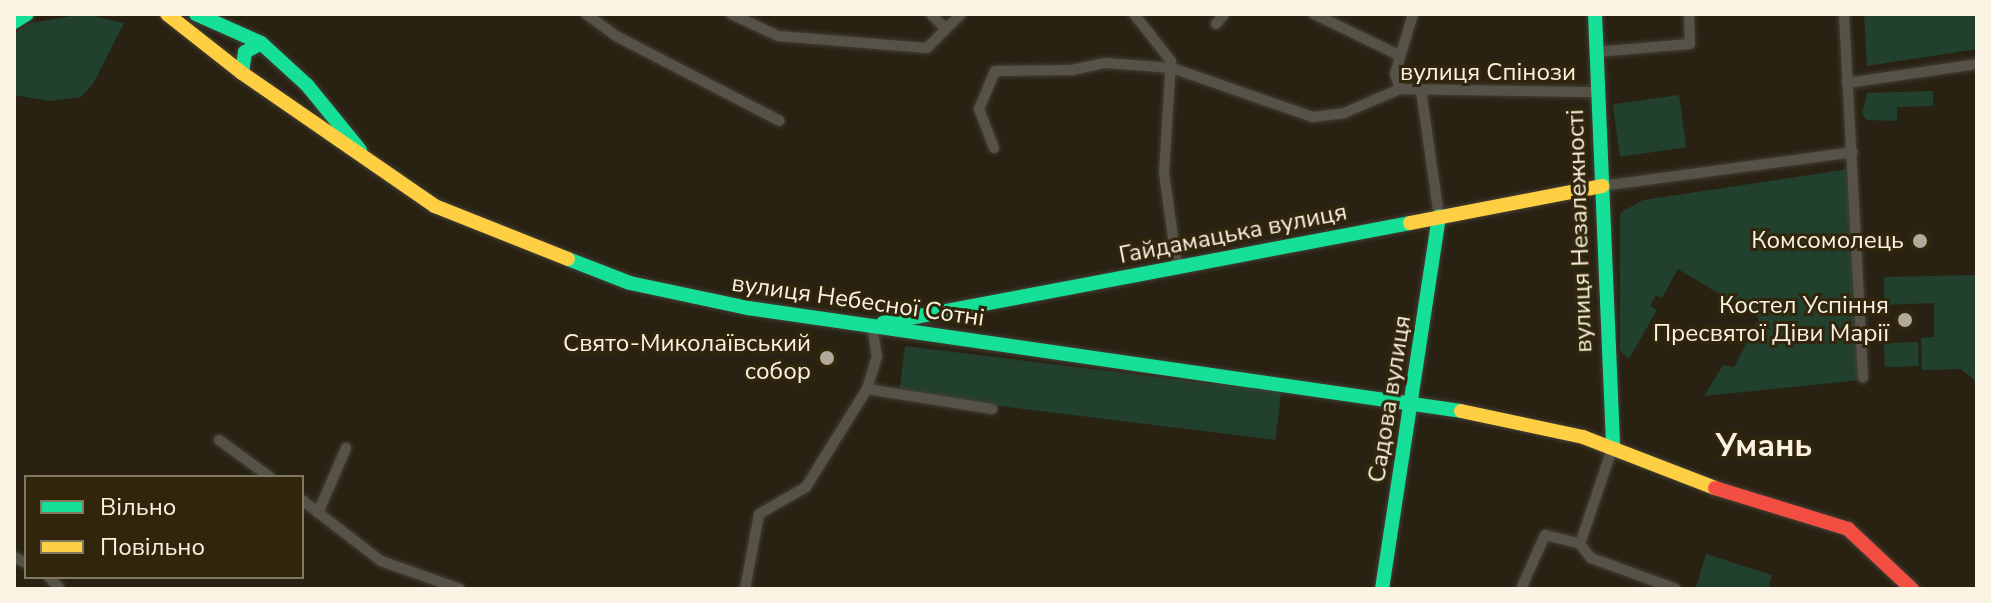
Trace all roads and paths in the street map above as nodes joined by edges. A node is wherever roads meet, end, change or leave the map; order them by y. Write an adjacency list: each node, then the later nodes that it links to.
1 (27, 14): 15 (main road)
2 (167, 14): 23 (main road, вулиця Небесної Сотні)
3 (196, 14): 18 (main road)
4 (586, 14): 28 (street)
5 (731, 14): 17 (street)
6 (931, 14): 17 (street)
7 (961, 14): 17 (street)
8 (1134, 14): 22 (street)
9 (1224, 14): 16 (street)
10 (1314, 14): 20 (street)
11 (1413, 14): 20 (street)
12 (1595, 14): 19 (main road, вулиця Незалежності)
13 (1689, 14): 19 (street)
14 (1844, 14): 24 (street)
15 (14, 22)
16 (1216, 24)
17 (944, 27)
18 (261, 43): 23 (main road); 31 (main road)
19 (1596, 52): 27 (main road, вулиця Незалежності)
20 (1399, 55): 25 (street)
21 (1977, 64): 24 (street)
22 (1172, 68): 25 (street, вулиця Спінози); 29 (street, вулиця Спінози); 34 (street)
23 (242, 73): 31 (main road, вулиця Небесної Сотні)
24 (1847, 83): 30 (street)
25 (1400, 89): 26 (street, вулиця Спінози)
26 (1421, 90): 27 (street, вулиця Спінози); 33 (street)
27 (1598, 92): 32 (main road, вулиця Незалежності)
28 (780, 121)
29 (994, 148)
30 (1853, 152): 32 (street); 38 (street)
31 (370, 163): 36 (main road, вулиця Небесної Сотні)
32 (1602, 186): 33 (main road, Гайдамацька вулиця); 43 (main road, вулиця Незалежності)
33 (1439, 216): 34 (main road, Гайдамацька вулиця); 40 (main road, Садова вулиця)
34 (1177, 267): 35 (main road, Гайдамацька вулиця)
35 (945, 312): 36 (main road, Гайдамацька вулиця); 37 (main road)
36 (872, 325): 37 (main road, вулиця Небесної Сотні); 39 (street)
37 (953, 338): 40 (main road, вулиця Небесної Сотні)
38 (1863, 378)
39 (867, 389): 41 (street); 50 (street)
40 (1412, 401): 43 (main road, вулиця Небесної Сотні); 51 (main road, Садова вулиця)
41 (992, 409)
42 (219, 440): 45 (street)
43 (1613, 446): 48 (street); 54 (main road, вулиця Небесної Сотні)
44 (346, 448): 47 (street)
45 (267, 475)
46 (304, 502): 47 (street)
47 (318, 513): 49 (street)
48 (1580, 544): 52 (street); 53 (street)
49 (457, 589)
50 (745, 589)
51 (1382, 589)
52 (1521, 589)
53 (1676, 589)
54 (1912, 589)

